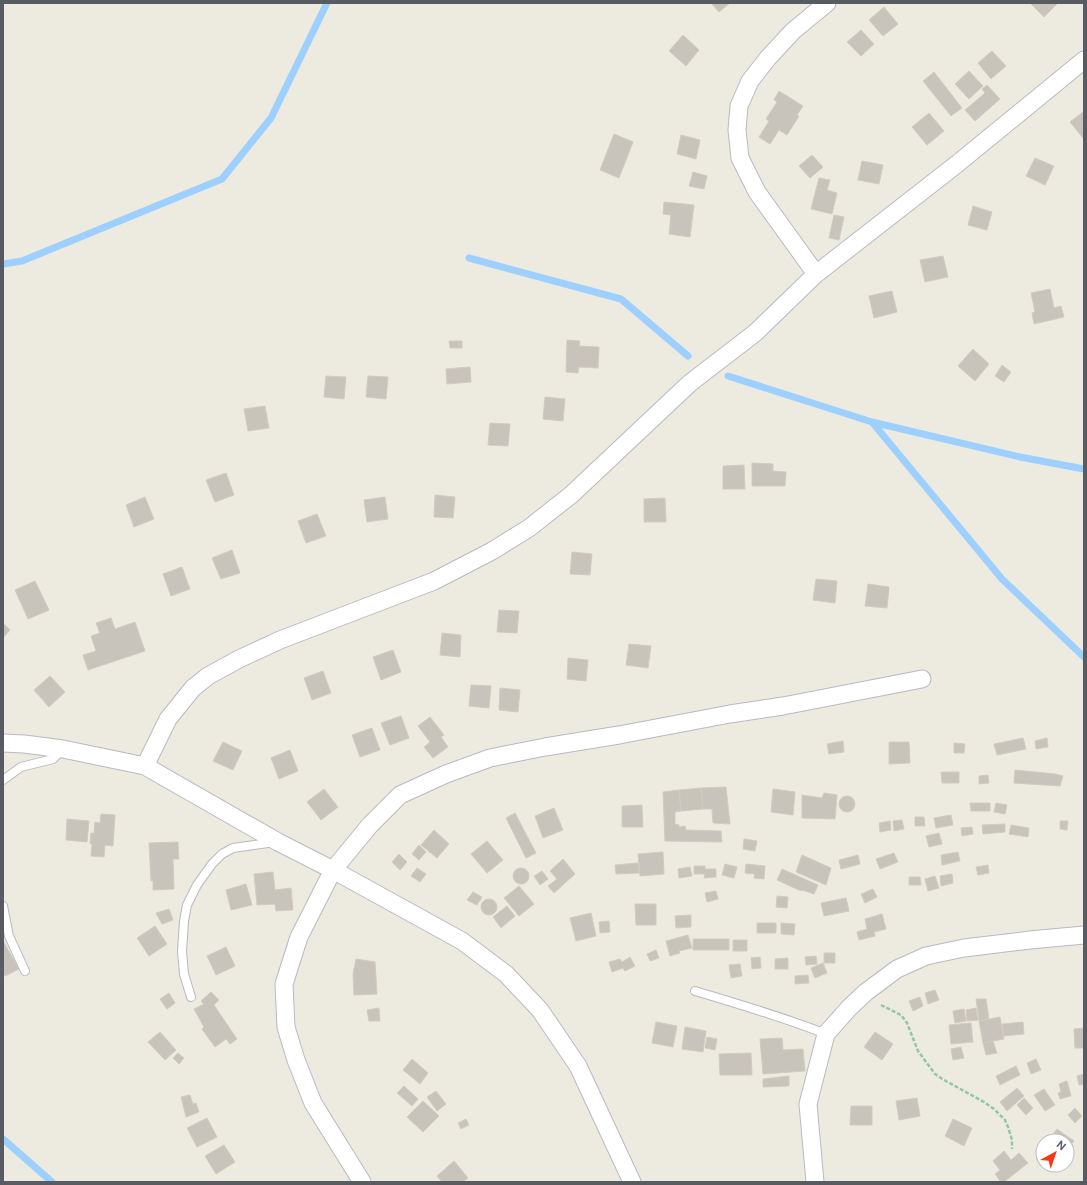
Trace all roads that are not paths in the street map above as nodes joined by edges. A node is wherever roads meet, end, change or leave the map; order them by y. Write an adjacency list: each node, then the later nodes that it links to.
1 (827, 3): 3 (street)
2 (1084, 60): 3 (street)
3 (816, 274): 7 (street)
4 (922, 679): 10 (street)
5 (3, 743): 6 (street)
6 (63, 749): 7 (street); 8 (lane)
7 (145, 766): 9 (street)
8 (3, 780)
9 (278, 842): 10 (street); 15 (lane)
10 (333, 870): 17 (street); 18 (street)
11 (3, 906): 13 (lane)
12 (1084, 935): 16 (street)
13 (26, 971)
14 (695, 991): 16 (lane)
15 (191, 998)
16 (826, 1034): 19 (street)
17 (362, 1182)
18 (632, 1182)
19 (815, 1182)

